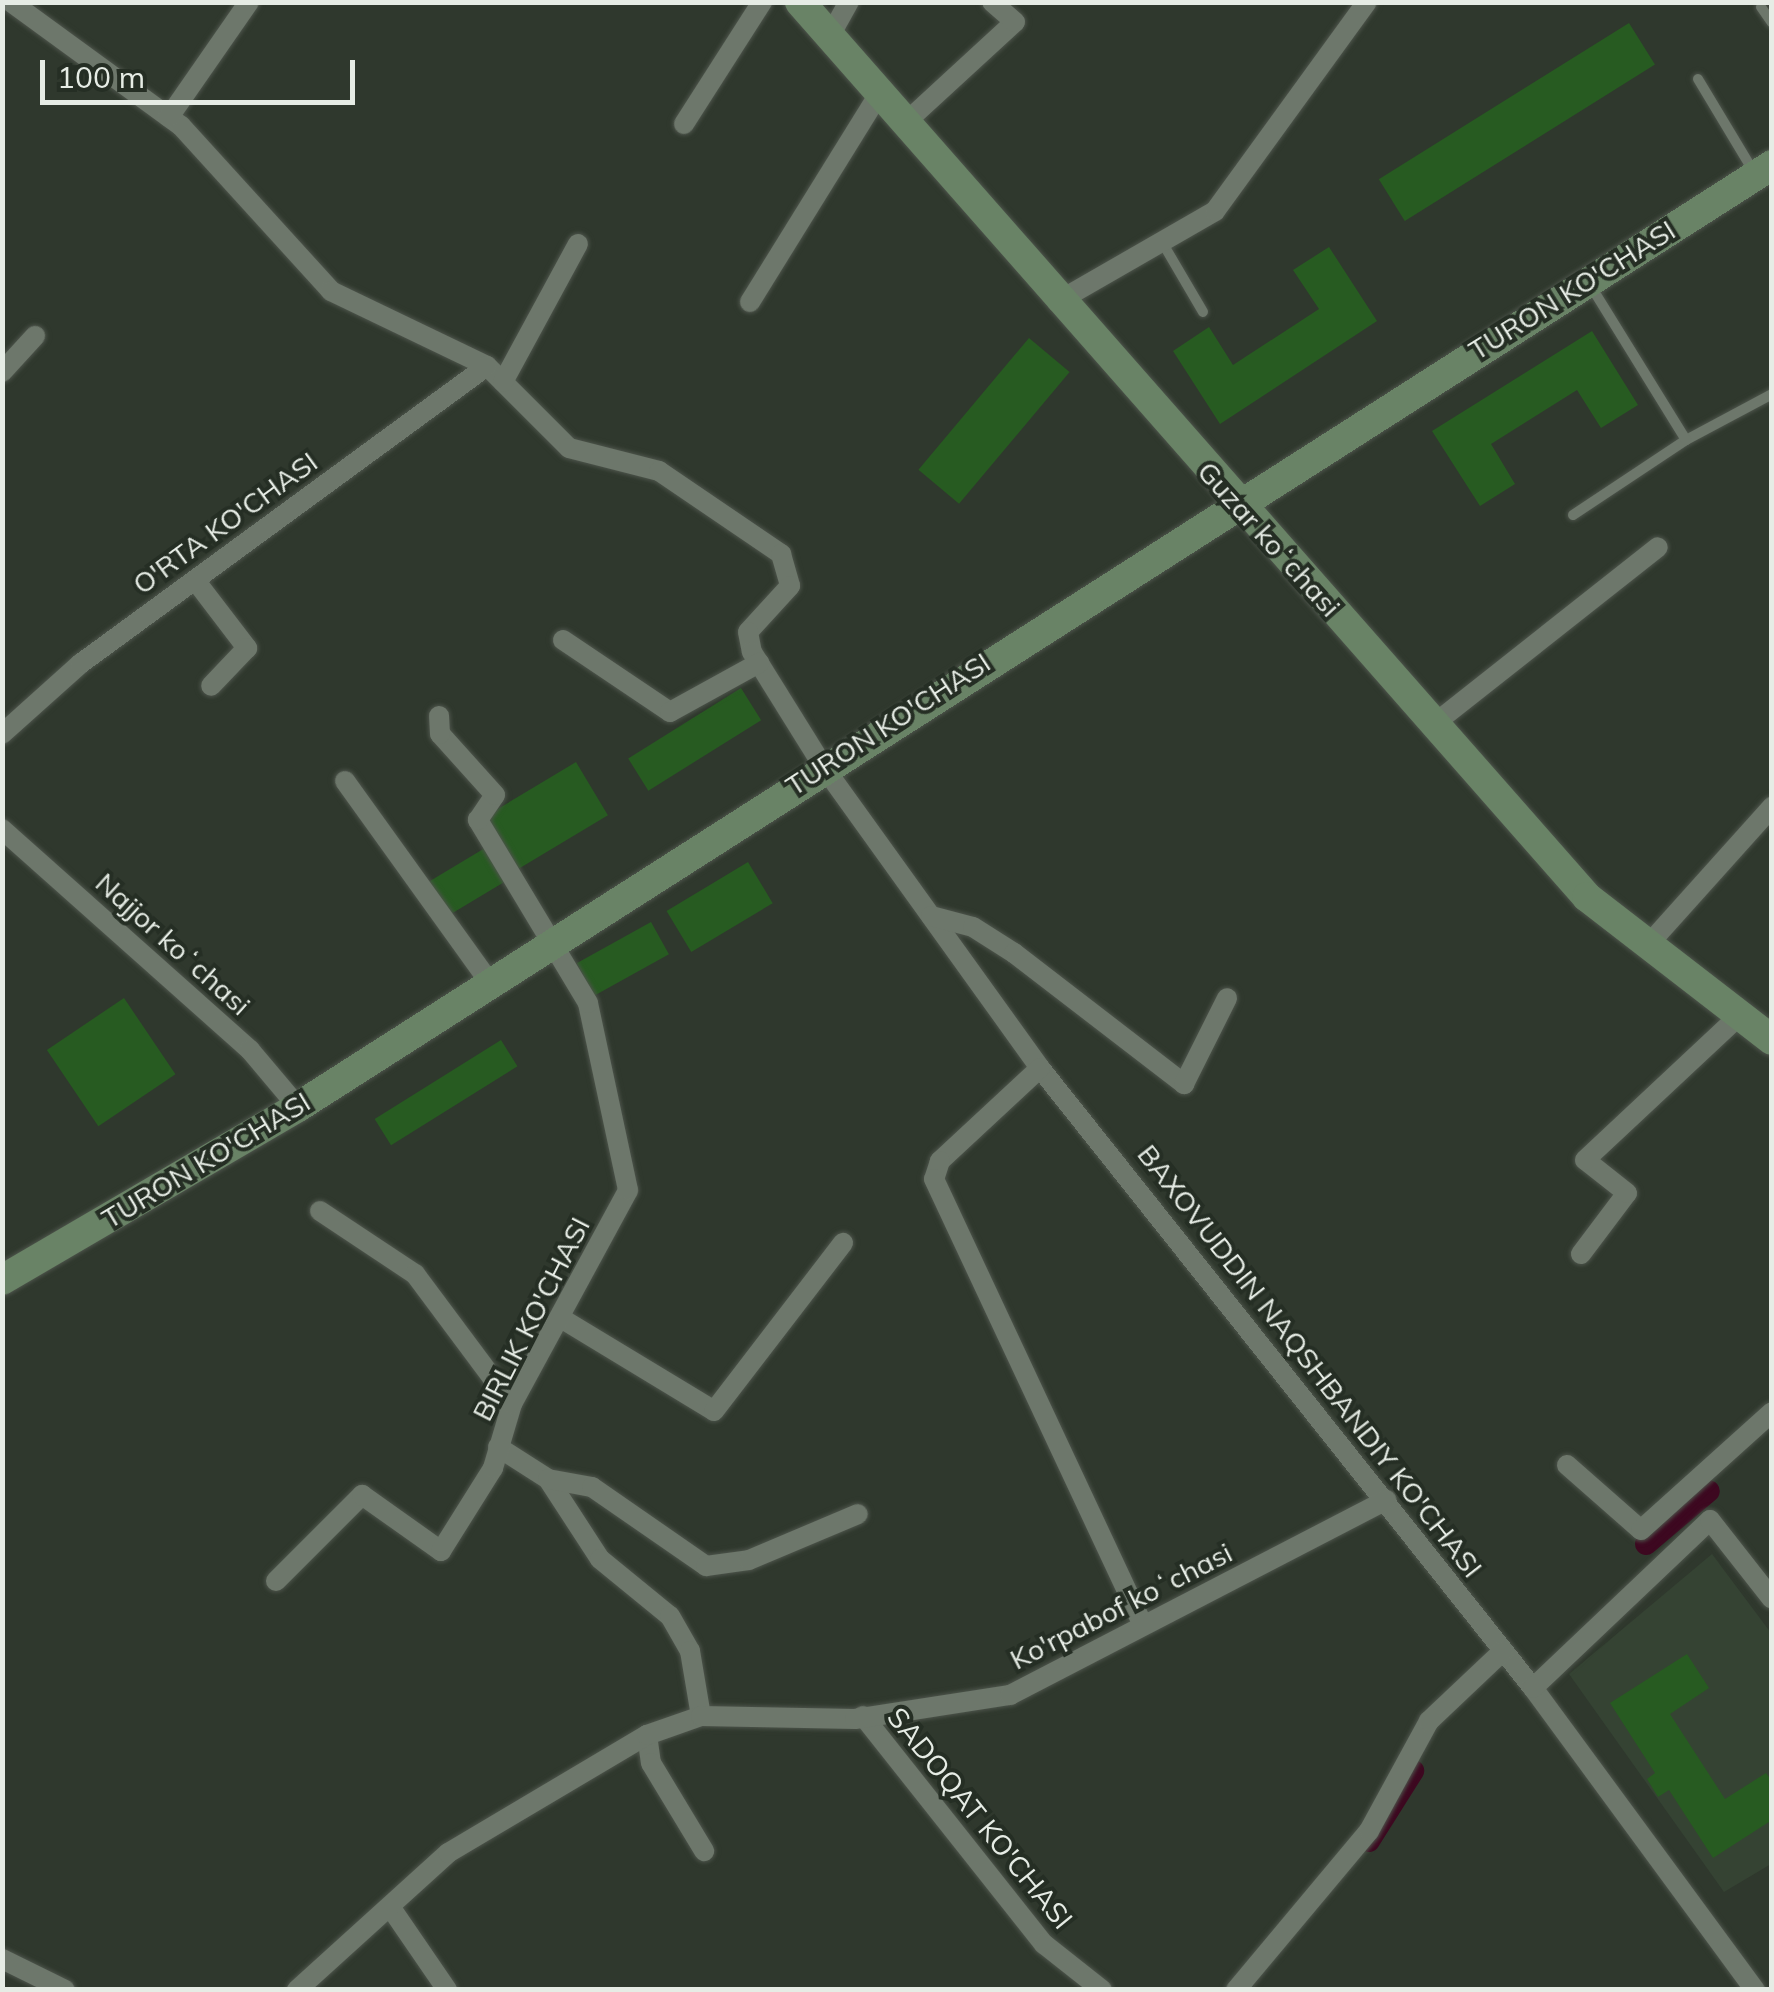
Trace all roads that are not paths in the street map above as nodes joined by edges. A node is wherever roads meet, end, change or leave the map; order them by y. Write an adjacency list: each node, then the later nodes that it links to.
1 (11, 2): 13 (street)
2 (249, 2): 13 (street)
3 (762, 2): 15 (street)
4 (800, 2): 10 (main road, Guzar koʻchasi)
5 (850, 2): 10 (street)
6 (992, 2): 14 (street)
7 (1367, 2): 17 (street)
8 (1761, 7): 9 (lane)
9 (1772, 23)
10 (831, 34): 12 (main road, Guzar koʻchasi)
11 (1698, 79): 16 (lane)
12 (880, 92): 14 (main road, Guzar koʻchasi); 20 (street)
13 (169, 117): 24 (street)
14 (905, 122): 21 (main road, Guzar koʻchasi)
15 (684, 124)
16 (1764, 170): 19 (main road, TURON KO'CHASI)
17 (1162, 242): 21 (street); 22 (lane)
18 (578, 244): 26 (street)
19 (1588, 281): 28 (lane); 29 (main road, TURON KO'CHASI)
20 (750, 302)
21 (1057, 302): 29 (main road, Guzar koʻchasi)
22 (1203, 312)
23 (36, 336): 25 (street)
24 (487, 366): 26 (street); 32 (street, O'RTA KO'CHASI)
25 (2, 372)
26 (504, 382): 34 (street)
27 (1772, 394): 28 (lane)
28 (1686, 440): 30 (lane)
29 (1235, 500): 37 (main road, Guzar koʻchasi); 39 (main road, TURON KO'CHASI)
30 (1573, 515)
31 (1658, 547): 37 (street)
32 (194, 580): 35 (street); 38 (street, O'RTA KO'CHASI)
33 (563, 640): 34 (street)
34 (759, 663): 39 (street, BAXOVUDDIN NAQSHBANDIY KO'CHASI)
35 (211, 686)
36 (439, 716): 44 (street, BIRLIK KO'CHASI)
37 (1434, 724): 45 (main road, Guzar koʻchasi)
38 (2, 734)
39 (823, 766): 43 (street, BAXOVUDDIN NAQSHBANDIY KO'CHASI); 44 (main road, TURON KO'CHASI)
40 (345, 781): 46 (street)
41 (1772, 808): 45 (street)
42 (2, 829): 51 (street, Najjor koʻchasi)
43 (931, 916): 47 (street); 50 (street, BAXOVUDDIN NAQSHBANDIY KO'CHASI)
44 (555, 941): 46 (main road, TURON KO'CHASI); 56 (street, BIRLIK KO'CHASI)
45 (1648, 944): 48 (main road, Guzar koʻchasi)
46 (490, 983): 51 (main road, TURON KO'CHASI)
47 (1227, 998)
48 (1740, 1016): 49 (main road, Guzar koʻchasi); 54 (street)
49 (1772, 1040)
50 (1040, 1068): 62 (street, BAXOVUDDIN NAQSHBANDIY KO'CHASI); 66 (street)
51 (298, 1107): 55 (main road, TURON KO'CHASI)
52 (320, 1210): 57 (street)
53 (843, 1243): 56 (street)
54 (1581, 1254)
55 (2, 1280)
56 (564, 1320): 57 (street, BIRLIK KO'CHASI)
57 (512, 1404): 59 (street, BIRLIK KO'CHASI)
58 (1772, 1412): 60 (street)
59 (498, 1447): 61 (street, BIRLIK KO'CHASI); 64 (street)
60 (1567, 1466)
61 (548, 1479): 63 (street); 69 (street, BIRLIK KO'CHASI)
62 (1386, 1500): 66 (street, Ko'rpabof koʻchasi); 67 (street, BAXOVUDDIN NAQSHBANDIY KO'CHASI)
63 (858, 1514)
64 (276, 1581)
65 (1772, 1600): 68 (street)
66 (1144, 1626): 70 (street, Ko'rpabof koʻchasi)
67 (1504, 1651): 68 (street, BAXOVUDDIN NAQSHBANDIY KO'CHASI); 79 (street)
68 (1533, 1688): 80 (street, BAXOVUDDIN NAQSHBANDIY KO'CHASI)
69 (701, 1716): 70 (street, Ko'rpabof koʻchasi); 71 (street, Ko'rpabof koʻchasi)
70 (862, 1716): 78 (street, SADOQAT KO'CHASI)
71 (647, 1735): 72 (street); 73 (street, Ko'rpabof koʻchasi)
72 (704, 1851)
73 (393, 1911): 76 (street, Ko'rpabof koʻchasi); 77 (street)
74 (2, 1959): 75 (street)
75 (65, 1990)
76 (297, 1990)
77 (446, 1990)
78 (1102, 1990)
79 (1236, 1990)
80 (1755, 1990)

